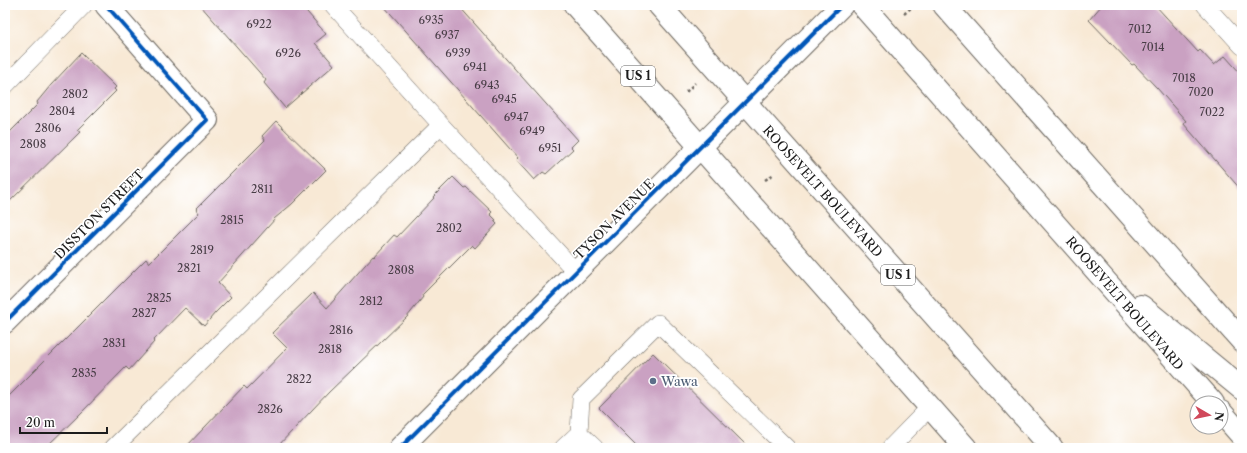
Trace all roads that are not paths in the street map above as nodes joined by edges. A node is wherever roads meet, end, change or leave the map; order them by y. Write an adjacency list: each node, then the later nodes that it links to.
1 (84, 5): 11 (lane)
2 (106, 5): 17 (main road, DISSTON STREET)
3 (333, 5): 13 (lane)
4 (575, 5): 14 (main road, US 1)
5 (658, 5): 12 (main road, ROOSEVELT BOULEVARD / US 1)
6 (842, 5): 12 (main road, TYSON AVENUE)
7 (862, 5): 15 (main road, ROOSEVELT BOULEVARD)
8 (944, 5): 18 (main road)
9 (1205, 5): 10 (lane)
10 (1242, 46)
11 (5, 86)
12 (745, 102): 14 (main road, TYSON AVENUE); 32 (main road, ROOSEVELT BOULEVARD / US 1)
13 (441, 125): 16 (lane); 25 (lane)
14 (701, 146): 16 (main road, TYSON AVENUE); 21 (main road, US 1)
15 (1088, 262): 19 (main road); 20 (main road, ROOSEVELT BOULEVARD)
16 (576, 272): 26 (main road, TYSON AVENUE)
17 (5, 322)
18 (1242, 341)
19 (1242, 389)
20 (1206, 395)
21 (930, 407): 30 (lane); 31 (main road, US 1)
22 (1229, 421): 24 (main road)
23 (578, 433): 27 (lane); 28 (lane); 29 (lane)
24 (1242, 436)
25 (113, 448)
26 (400, 448)
27 (563, 448)
28 (595, 448)
29 (787, 448)
30 (890, 448)
31 (966, 448)
32 (1052, 448)

